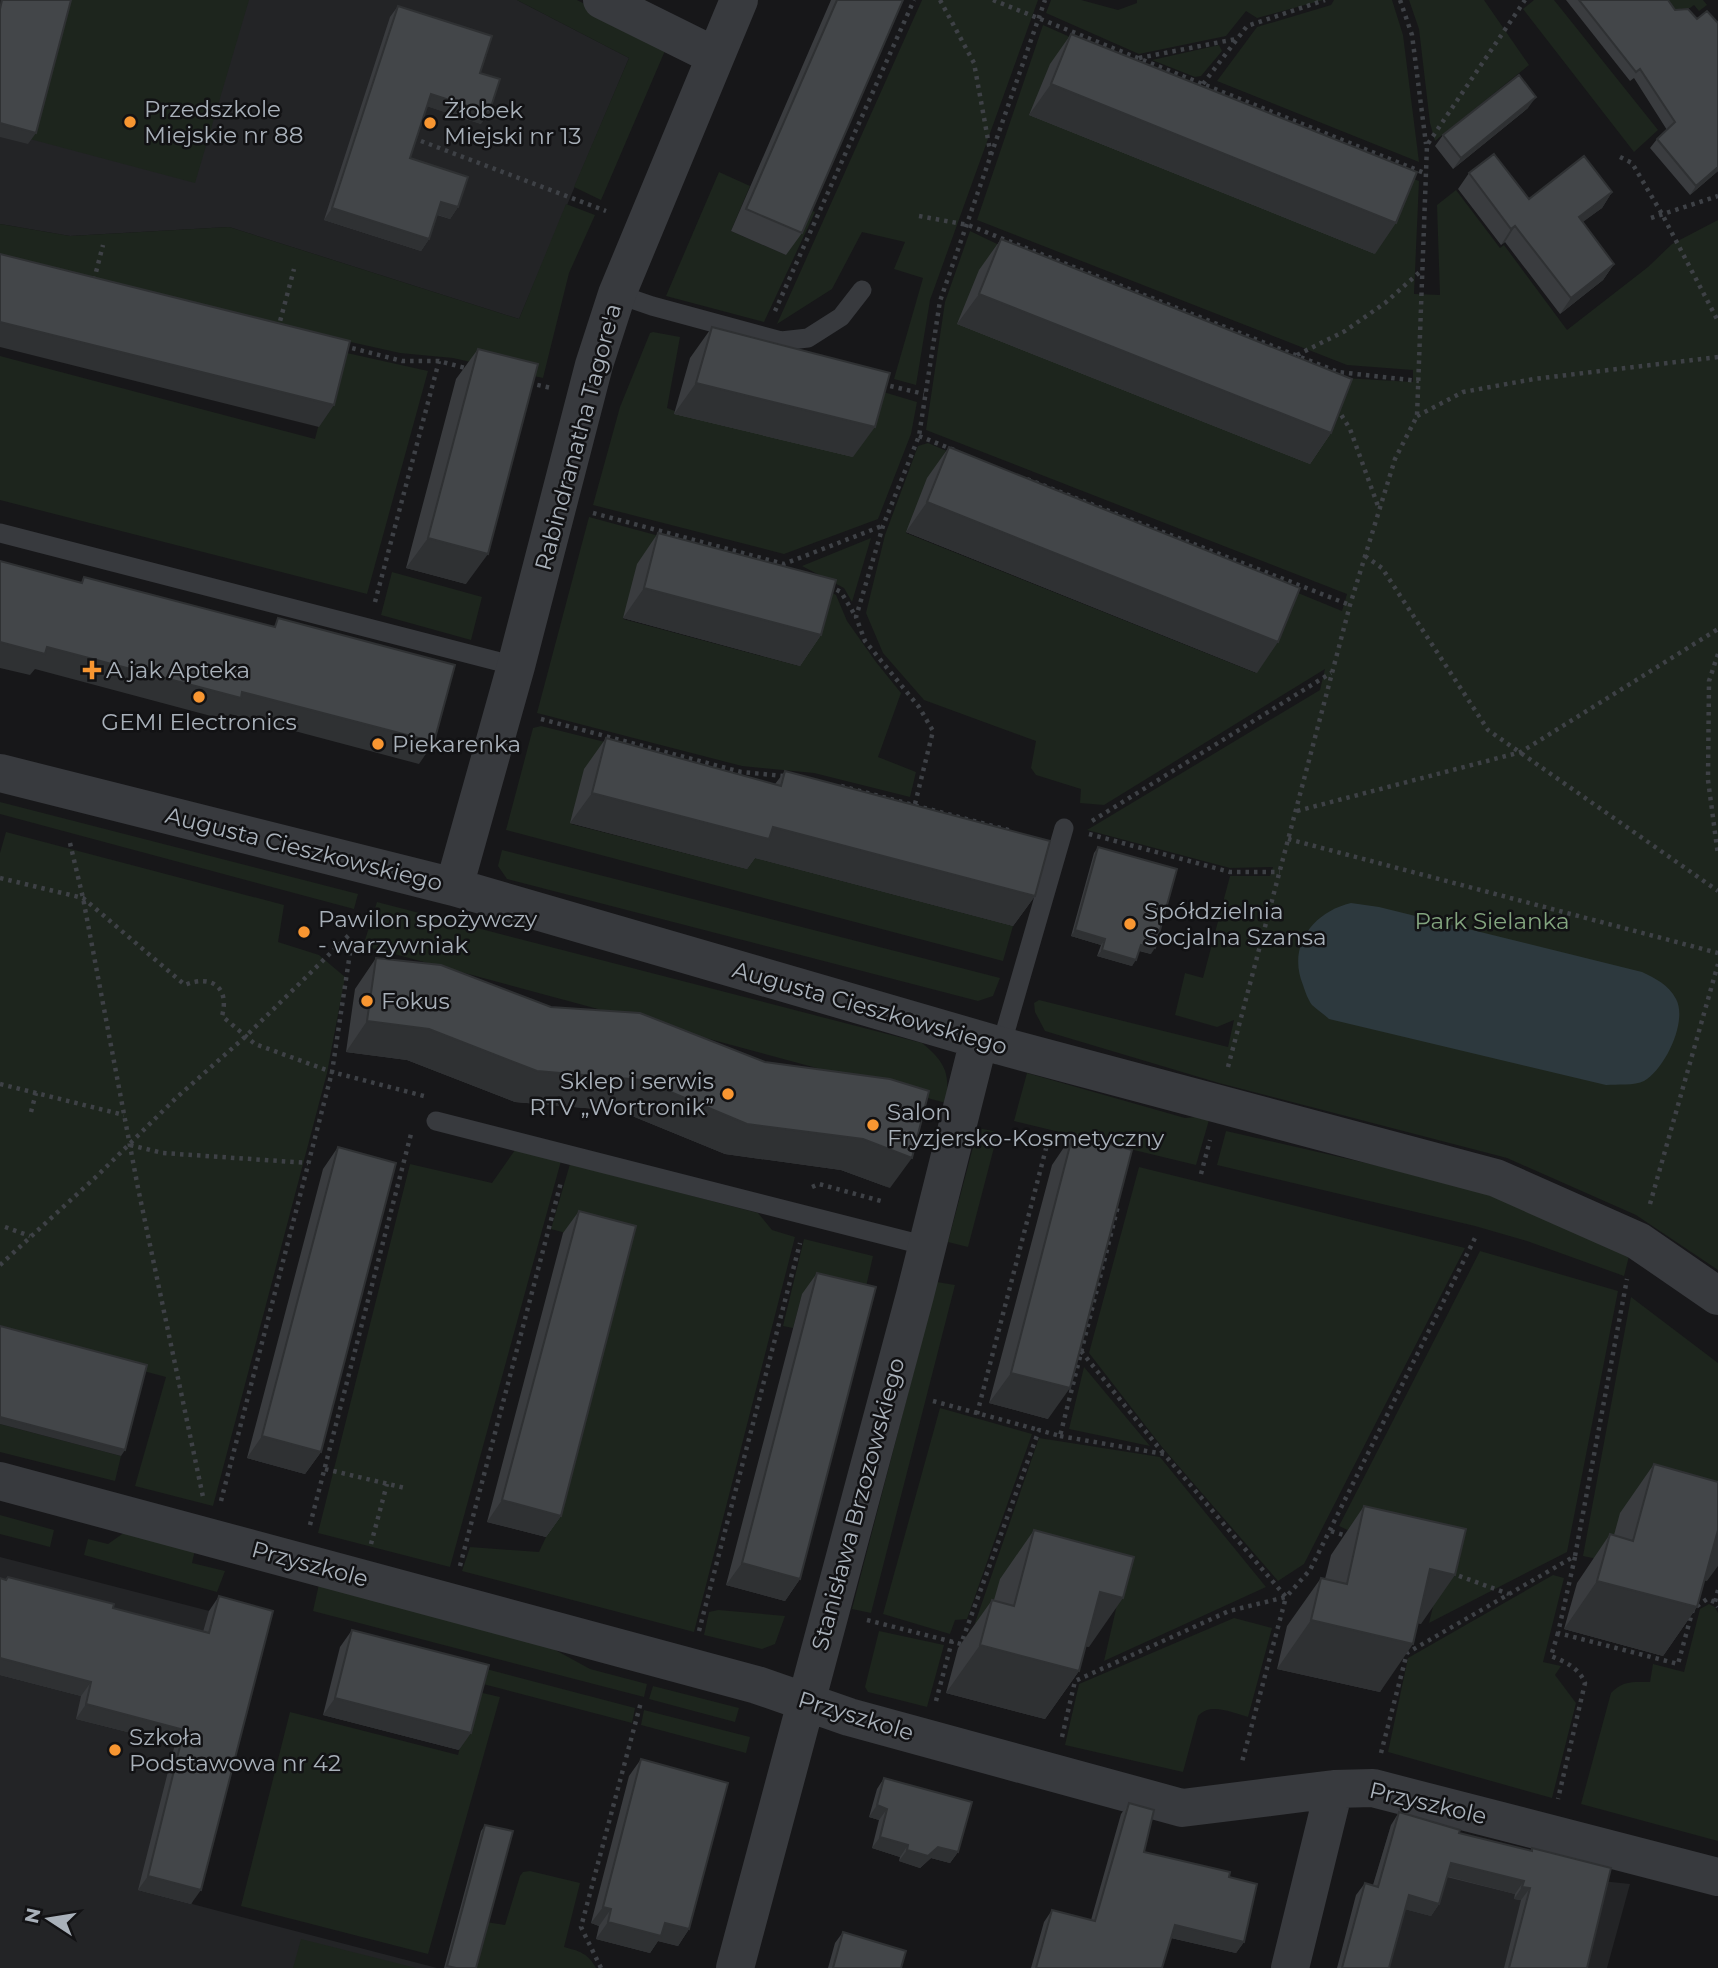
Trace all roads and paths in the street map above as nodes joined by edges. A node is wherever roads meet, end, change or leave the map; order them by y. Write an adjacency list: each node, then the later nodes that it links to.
1 (602, 0): 13 (street)
2 (739, 0): 13 (street, Rabindranatha Tagore'a)
3 (914, 0): 49 (path)
4 (940, 0): 23 (path)
5 (993, 0): 10 (path)
6 (1045, 0): 10 (path)
7 (1325, 0): 11 (path)
8 (1401, 0): 21 (path)
9 (1525, 0): 21 (path)
10 (1039, 18): 12 (path); 23 (path)
11 (1237, 38): 14 (path); 16 (path)
12 (1114, 48): 14 (path); 15 (path)
13 (715, 56): 41 (street, Rabindranatha Tagore'a)
14 (1139, 58): 16 (path)
15 (1110, 60)
16 (1201, 83): 17 (path); 18 (path)
17 (1195, 94)
18 (1287, 118): 19 (path); 22 (path)
19 (1282, 130)
20 (412, 138): 28 (path)
21 (1427, 145): 26 (path)
22 (1371, 152): 25 (path); 26 (path)
23 (991, 157): 32 (path)
24 (1620, 157): 29 (path)
25 (1367, 163)
26 (1427, 174): 37 (path)
27 (1718, 196): 29 (path)
28 (606, 211)
29 (1662, 214): 31 (path); 44 (path)
30 (919, 216): 32 (path)
31 (1651, 218)
32 (968, 225): 34 (path); 63 (path)
33 (103, 245): 39 (path)
34 (1028, 249): 35 (path); 38 (path)
35 (1024, 261)
36 (294, 269): 46 (path)
37 (1423, 270): 51 (path); 58 (path)
38 (1117, 284): 42 (path); 43 (path)
39 (93, 285)
40 (862, 290): 49 (lane)
41 (617, 293): 49 (lane); 60 (street, Rabindranatha Tagore'a)
42 (1113, 296)
43 (1205, 320): 47 (path); 51 (path)
44 (1718, 321)
45 (265, 327): 46 (path)
46 (278, 330): 48 (path)
47 (1200, 331)
48 (290, 333)
49 (763, 337)
50 (339, 345): 54 (path)
51 (1295, 355): 53 (path); 55 (path)
52 (1718, 357): 62 (path)
53 (1302, 358): 56 (path); 58 (path)
54 (439, 361): 57 (path); 82 (path)
55 (1290, 366)
56 (1308, 367)
57 (476, 370)
58 (1419, 381): 62 (path)
59 (525, 382): 60 (path)
60 (586, 397): 85 (street, Rabindranatha Tagore'a)
61 (1336, 406): 68 (path)
62 (1417, 416): 68 (path)
63 (919, 436): 64 (path); 70 (path)
64 (955, 451)
65 (1016, 475): 66 (path)
66 (1065, 493): 67 (path); 71 (path)
67 (1061, 505)
68 (1379, 507): 74 (path)
69 (584, 510): 76 (path)
70 (883, 526): 76 (path); 81 (path)
71 (1152, 527): 73 (path); 75 (path)
72 (0, 533): 82 (lane)
73 (1148, 539)
74 (1365, 556): 80 (path); 88 (path)
75 (1240, 562): 78 (path); 80 (path)
76 (784, 564): 77 (path)
77 (796, 569)
78 (1235, 574)
79 (819, 581): 81 (path)
80 (1350, 606): 86 (path)
81 (856, 617): 92 (path)
82 (368, 626): 85 (lane)
83 (1718, 629): 88 (path)
84 (1718, 654): 97 (path)
85 (516, 666): 100 (street, Rabindranatha Tagore'a)
86 (1332, 673): 93 (path); 94 (path)
87 (530, 717): 90 (path)
88 (1521, 752): 93 (path); 101 (path)
89 (0, 773): 100 (street, Augusta Cieszkowskiego)
90 (787, 776)
91 (837, 785): 92 (path)
92 (915, 804): 94 (path)
93 (1296, 811): 95 (path)
94 (1067, 835): 98 (path); 108 (lane)
95 (1288, 839): 98 (path); 105 (path)
96 (70, 843): 102 (path)
97 (1718, 855)
98 (1280, 872): 112 (path)
99 (0, 877): 102 (path)
100 (454, 887): 108 (street, Augusta Cieszkowskiego)
101 (1718, 891)
102 (83, 898): 107 (path); 114 (path)
103 (350, 934): 107 (path)
104 (350, 953): 109 (path)
105 (1718, 953)
106 (1718, 964): 127 (path)
107 (245, 1037): 109 (path); 118 (path)
108 (990, 1043): 112 (street, Augusta Cieszkowskiego); 128 (street, Stanisława Brzozowskiego)
109 (332, 1072): 120 (path)
110 (0, 1084): 111 (path)
111 (36, 1093): 113 (path); 114 (path)
112 (1219, 1104): 127 (street, Augusta Cieszkowskiego)
113 (31, 1112)
114 (124, 1115): 118 (path)
115 (414, 1121): 137 (path)
116 (436, 1121): 119 (lane)
117 (1049, 1138): 133 (path)
118 (130, 1145): 120 (path); 125 (path); 141 (path)
119 (568, 1154): 123 (lane); 149 (path)
120 (308, 1163): 142 (path)
121 (817, 1185): 123 (path)
122 (1120, 1196): 131 (path)
123 (807, 1216): 128 (lane); 156 (path)
124 (5, 1227): 125 (path)
125 (30, 1236): 129 (path)
126 (1475, 1238): 143 (path)
127 (1638, 1241): 130 (street, Augusta Cieszkowskiego); 147 (path)
128 (927, 1245): 154 (street, Stanisława Brzozowskiego)
129 (0, 1265)
130 (1718, 1296)
131 (1081, 1351): 135 (path); 136 (path)
132 (933, 1401): 133 (path)
133 (977, 1413): 134 (path)
134 (1039, 1430): 135 (path); 157 (path)
135 (1060, 1436): 136 (path)
136 (1164, 1454): 152 (path)
137 (325, 1469): 139 (path); 144 (path)
138 (0, 1481): 159 (street, Przyszkole)
139 (387, 1483): 140 (path); 146 (path)
140 (405, 1488)
141 (206, 1510)
142 (218, 1513)
143 (1331, 1531): 145 (path); 152 (path)
144 (307, 1535)
145 (1357, 1540)
146 (369, 1552)
147 (1575, 1556): 151 (path); 155 (path)
148 (1446, 1572): 151 (path)
149 (457, 1575)
150 (1718, 1590): 153 (path)
151 (1510, 1594): 162 (path)
152 (1286, 1597): 161 (path); 164 (path)
153 (1717, 1604): 155 (path)
154 (829, 1610): 157 (path); 159 (street, Stanisława Brzozowskiego)
155 (1558, 1633): 165 (path)
156 (698, 1637)
157 (953, 1641): 160 (path)
158 (641, 1702): 167 (path)
159 (807, 1702): 161 (street, Przyszkole); 168 (street, Stanisława Brzozowskiego)
160 (932, 1713)
161 (1053, 1772): 164 (street, Przyszkole)
162 (1373, 1788): 163 (street, Przyszkole); 166 (street, Przyszkole)
163 (1334, 1789): 164 (street, Przyszkole); 169 (street)
164 (1230, 1802)
165 (1557, 1803)
166 (1718, 1877)
167 (601, 1968)
168 (735, 1968)
169 (1290, 1968)

